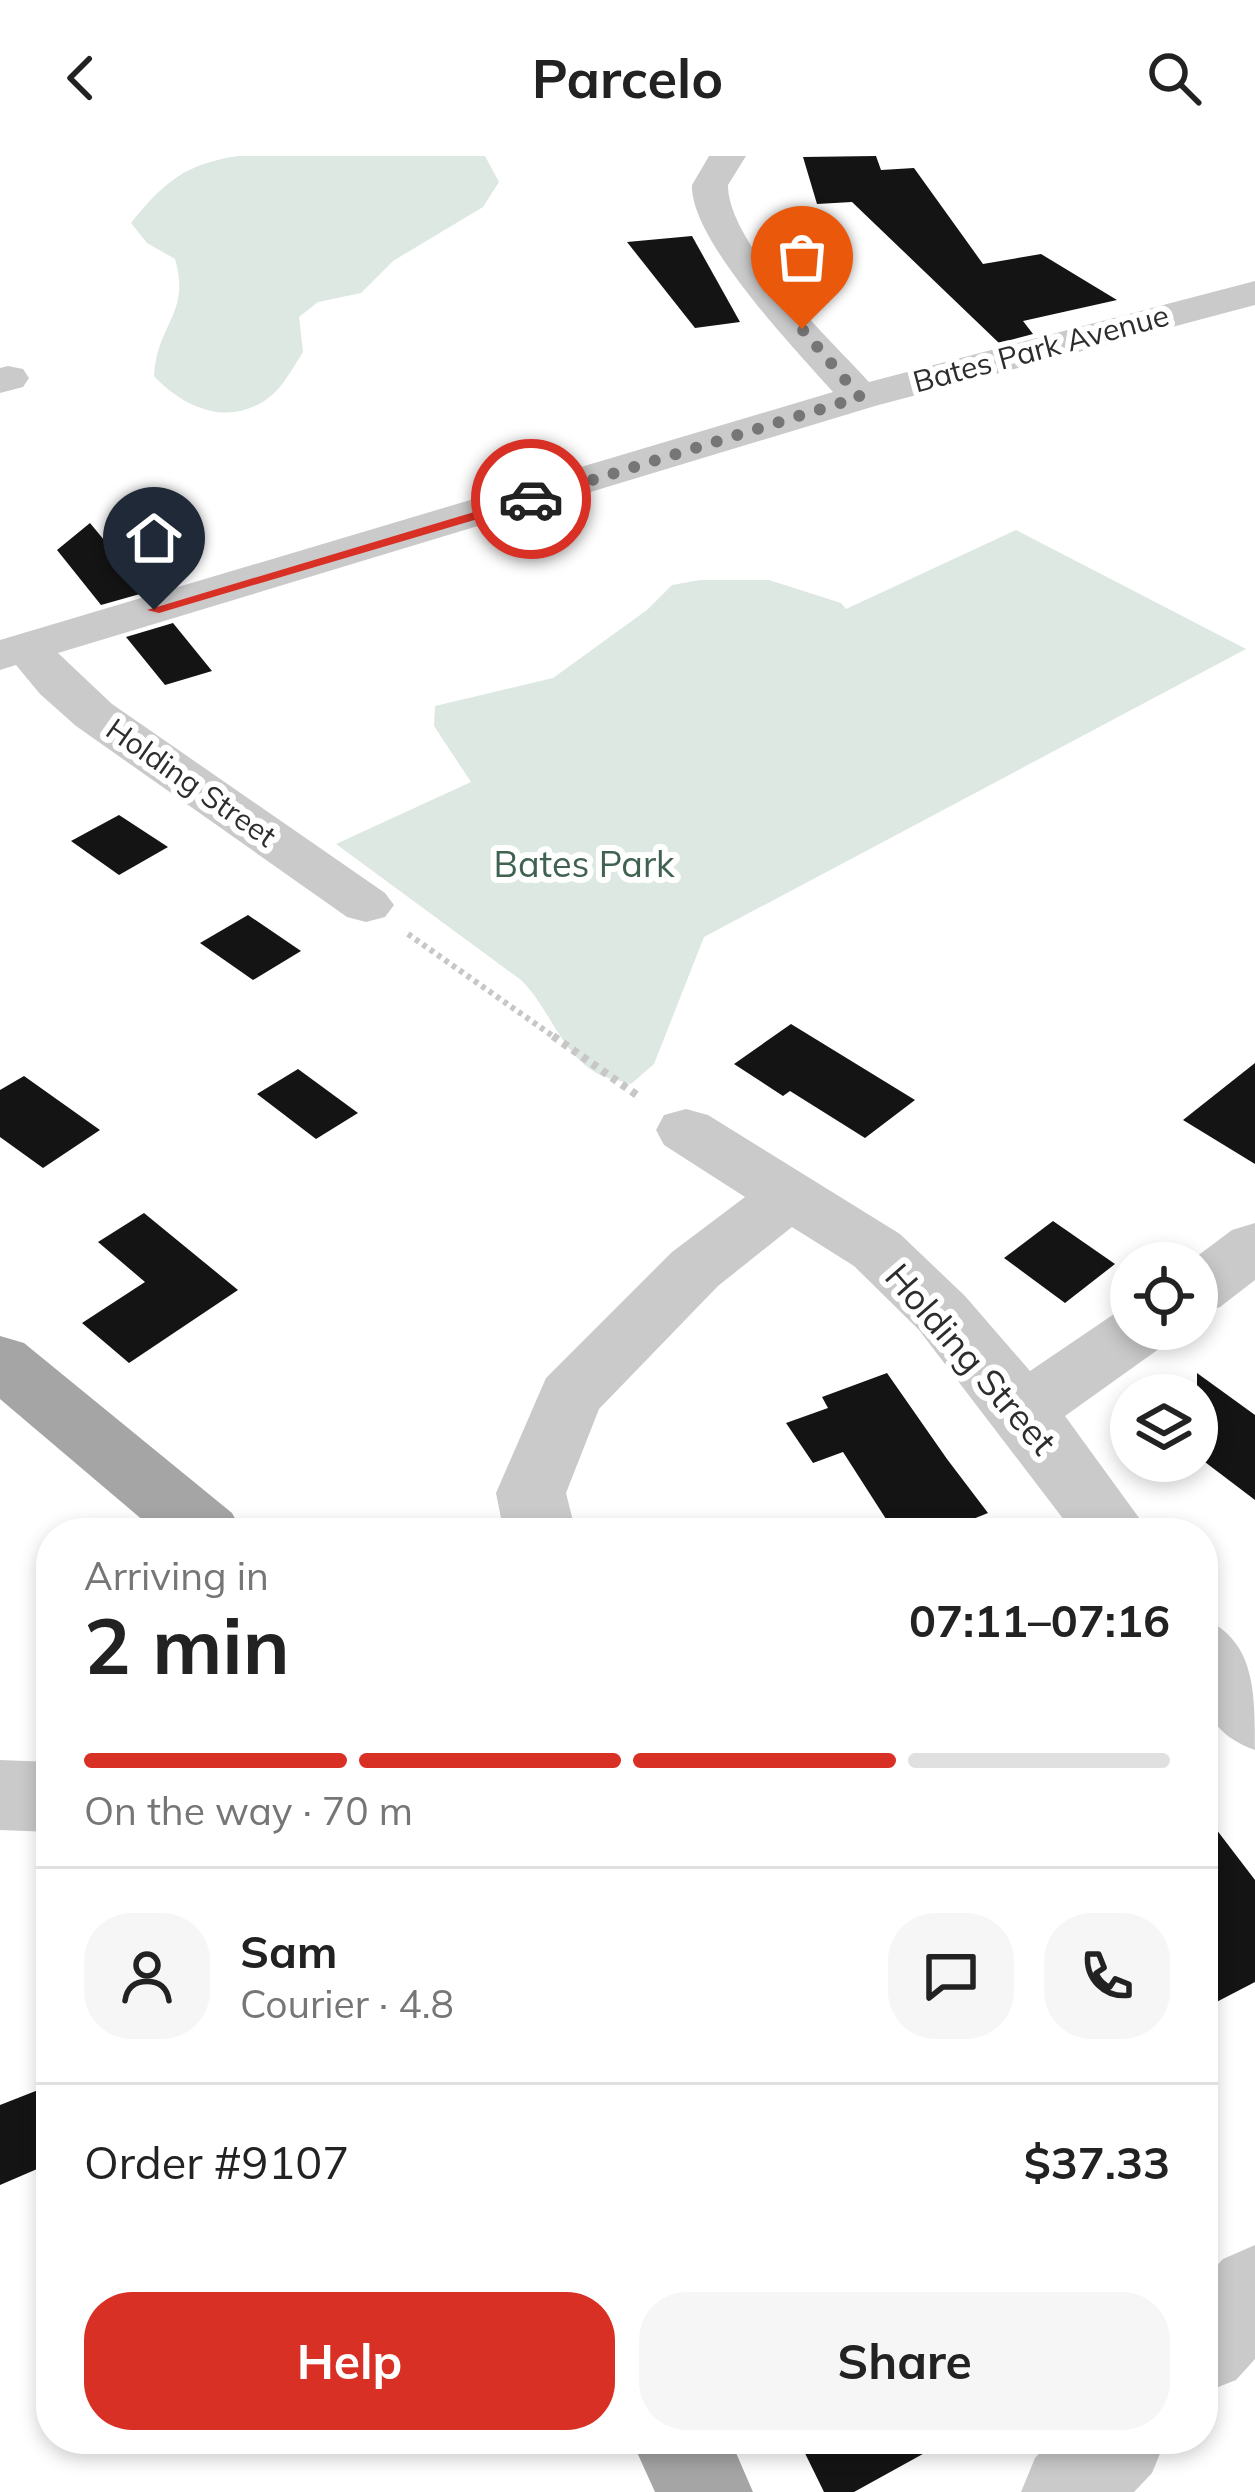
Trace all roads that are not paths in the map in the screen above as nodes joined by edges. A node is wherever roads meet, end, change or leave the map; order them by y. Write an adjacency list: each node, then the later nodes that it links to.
1 (728, 156): 3 (street)
2 (1255, 293): 3 (street, Bates Park Avenue)
3 (860, 397): 4 (street, Bates Park Avenue)
4 (13, 651): 5 (street, Holding Street)
5 (366, 905)
6 (686, 1130): 7 (street, Holding Street)
7 (790, 1195): 12 (street, Holding Street); 14 (street)
8 (1255, 1246): 9 (street)
9 (1218, 1274)
10 (1111, 1350): 12 (street)
11 (0, 1361): 13 (main road)
12 (1021, 1412): 15 (street, Holding Street)
13 (189, 1518)
14 (537, 1518)
15 (1102, 1518)
16 (1218, 1669): 17 (street)
17 (1255, 1717)
18 (0, 1795): 19 (street)
19 (36, 1796)
20 (1255, 2290): 21 (street)
21 (1218, 2331)
22 (687, 2454): 24 (main road)
23 (1104, 2454): 25 (street)
24 (705, 2492)
25 (1069, 2492)

